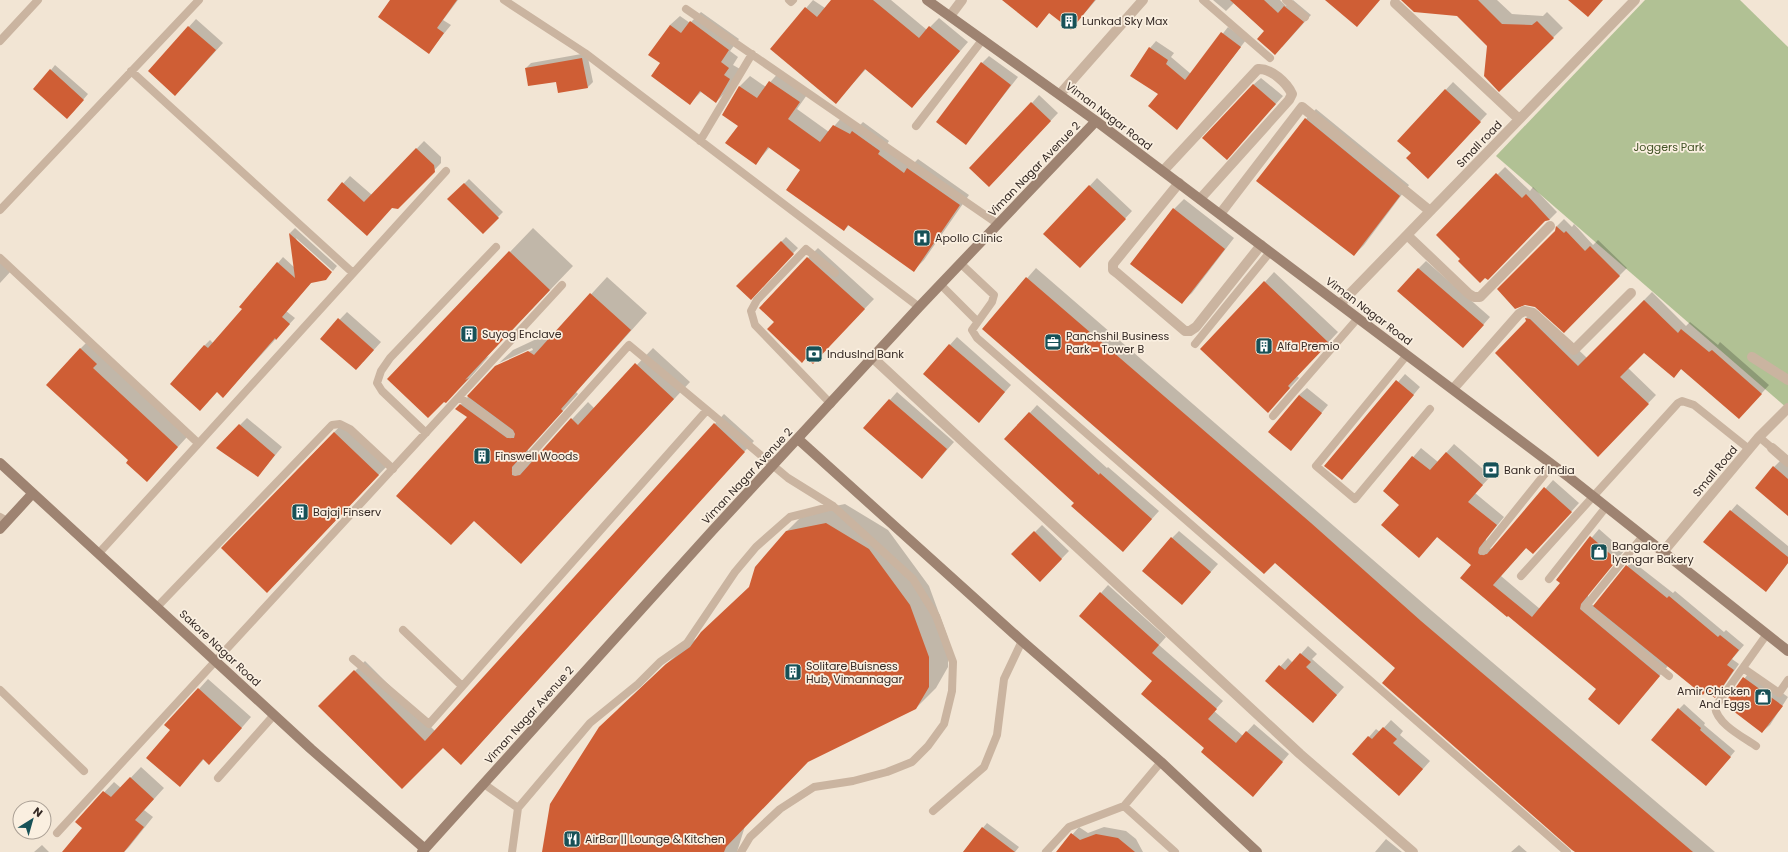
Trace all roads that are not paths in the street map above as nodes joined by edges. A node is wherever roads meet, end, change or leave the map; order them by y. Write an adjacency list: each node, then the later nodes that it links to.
1 (38, 0): 17 (lane)
2 (199, 0): 20 (lane)
3 (504, 0): 25 (lane)
4 (789, 0): 5 (lane)
5 (793, 0)
6 (927, 0): 14 (street, Viman Nagar Road)
7 (962, 0): 14 (street)
8 (1143, 0): 21 (street)
9 (1203, 0): 19 (lane)
10 (1286, 0): 15 (lane)
11 (1632, 1): 22 (street, Small road)
12 (1395, 3): 22 (street)
13 (686, 9): 18 (lane)
14 (950, 16): 16 (street, Viman Nagar Road)
15 (1305, 17)
16 (983, 39): 21 (street, Viman Nagar Road); 24 (lane)
17 (0, 41)
18 (752, 54): 25 (lane); 33 (lane)
19 (1270, 58)
20 (131, 72): 30 (lane); 41 (lane)
21 (1060, 94): 23 (street, Viman Nagar Road)
22 (1519, 119): 31 (street, Small road)
23 (1096, 121): 27 (street, Viman Nagar Road); 33 (street, Viman Nagar Avenue 2)
24 (916, 126)
25 (700, 141): 47 (lane)
26 (446, 171): 41 (lane)
27 (1163, 171): 28 (street, Viman Nagar Road); 29 (street)
28 (1179, 184): 29 (street, Viman Nagar Road); 36 (street)
29 (1200, 199): 32 (street, Viman Nagar Road)
30 (0, 210)
31 (1430, 211): 32 (street); 35 (street, Small road)
32 (1220, 214): 36 (street, Viman Nagar Road)
33 (998, 224): 40 (street, Viman Nagar Avenue 2)
34 (1550, 226): 35 (street)
35 (1406, 235): 46 (street, Small road)
36 (1261, 245): 38 (street, Viman Nagar Road)
37 (496, 246): 62 (lane)
38 (1270, 252): 46 (street, Viman Nagar Road); 50 (lane)
39 (0, 258): 66 (lane)
40 (960, 263): 43 (street, Viman Nagar Avenue 2); 49 (lane)
41 (353, 273): 66 (lane)
42 (835, 273): 57 (lane)
43 (940, 284): 47 (street, Viman Nagar Avenue 2); 49 (lane)
44 (562, 285): 56 (lane)
45 (1632, 293): 55 (street)
46 (1340, 304): 48 (street, Viman Nagar Road)
47 (919, 307): 53 (street, Viman Nagar Avenue 2)
48 (1358, 318): 51 (street, Viman Nagar Road); 61 (lane)
49 (977, 321): 116 (lane)
50 (1195, 344)
51 (1407, 355): 55 (street, Viman Nagar Road); 59 (lane)
52 (1752, 357): 54 (street)
53 (873, 358): 57 (street, Viman Nagar Avenue 2); 115 (street)
54 (1788, 380)
55 (1453, 389): 71 (street, Viman Nagar Road)
56 (459, 397): 62 (lane); 63 (lane)
57 (831, 404): 65 (street, Viman Nagar Avenue 2)
58 (1788, 408): 64 (street, Small Road)
59 (1430, 409)
60 (707, 410): 72 (lane); 74 (lane); 97 (lane)
61 (1273, 416)
62 (426, 433): 73 (lane)
63 (510, 434)
64 (1760, 437): 67 (lane); 68 (street, Small Road)
65 (798, 439): 72 (street, Viman Nagar Avenue 2); 90 (street)
66 (198, 443): 83 (lane)
67 (1772, 448): 69 (street)
68 (1749, 449): 76 (lane); 84 (street, Small Road)
69 (1788, 462)
70 (0, 463): 75 (street, Sakore Nagar Road)
71 (1552, 464): 76 (street, Viman Nagar Road); 82 (lane)
72 (773, 466): 77 (lane); 104 (street, Viman Nagar Avenue 2)
73 (393, 469): 87 (lane); 93 (lane)
74 (516, 472)
75 (32, 494): 79 (street); 83 (street, Sakore Nagar Road)
76 (1592, 496): 78 (street, Viman Nagar Road); 85 (lane)
77 (833, 506): 106 (lane); 111 (lane)
78 (1606, 507): 81 (street, Viman Nagar Road); 86 (lane)
79 (4, 519): 80 (street)
80 (0, 529)
81 (1643, 536): 84 (street, Viman Nagar Road); 95 (lane)
82 (1483, 551)
83 (99, 552): 87 (street, Sakore Nagar Road)
84 (1663, 552): 89 (street, Viman Nagar Road)
85 (1520, 576)
86 (1549, 579)
87 (157, 607): 93 (street, Sakore Nagar Road)
88 (403, 630): 97 (lane)
89 (1767, 634): 91 (street, Viman Nagar Road); 94 (lane)
90 (1022, 641): 101 (street); 107 (lane)
91 (1788, 651)
92 (353, 658): 97 (lane)
93 (216, 661): 99 (street, Sakore Nagar Road); 108 (lane)
94 (1743, 668): 96 (lane); 100 (lane)
95 (1669, 676)
96 (1788, 680)
97 (462, 686)
98 (0, 690): 102 (lane)
99 (274, 715): 103 (lane); 109 (street, Sakore Nagar Road)
100 (1756, 746)
101 (1161, 762): 105 (lane); 114 (street)
102 (84, 771)
103 (218, 778)
104 (484, 784): 106 (lane); 109 (street, Viman Nagar Avenue 2)
105 (1124, 806): 112 (lane); 113 (lane)
106 (518, 808): 110 (lane)
107 (933, 811)
108 (57, 833)
109 (423, 851)
110 (512, 852)
111 (741, 852)
112 (1046, 852)
113 (1175, 852)
114 (1257, 852)
115 (1413, 852)
116 (1567, 852)

